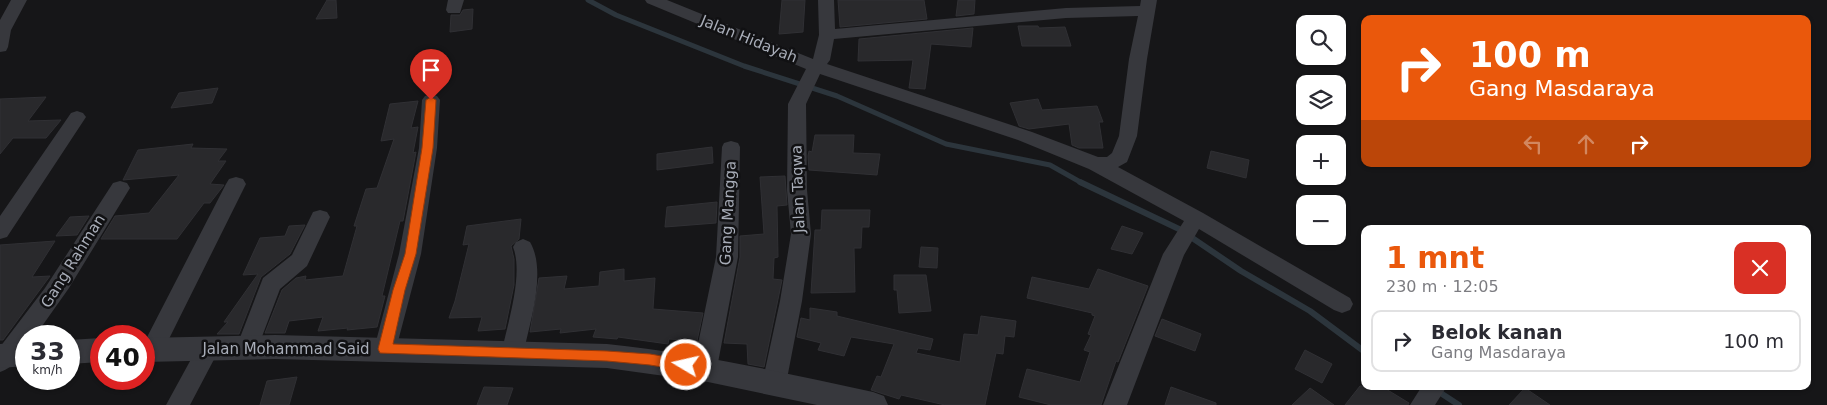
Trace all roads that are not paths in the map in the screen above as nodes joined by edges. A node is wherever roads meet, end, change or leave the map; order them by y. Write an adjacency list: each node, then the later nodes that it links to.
1 (19, 0): 6 (street)
2 (653, 0): 7 (street, Jalan Hidayah)
3 (826, 0): 5 (street, Jalan Taqwa)
4 (1148, 5): 5 (street); 11 (street)
5 (828, 35): 7 (street, Jalan Taqwa)
6 (0, 47)
7 (809, 79): 11 (street, Jalan Hidayah); 27 (street, Jalan Taqwa)
8 (431, 100): 22 (street)
9 (77, 117): 16 (street)
10 (731, 147): 26 (street, Gang Mangga)
11 (1096, 164): 15 (street, Jalan Hidayah)
12 (236, 184): 19 (street)
13 (120, 188): 25 (street, Gang Rahman)
14 (320, 217): 21 (street)
15 (1193, 223): 18 (street, Jalan Hidayah); 31 (street)
16 (0, 232)
17 (523, 246): 24 (street)
18 (1342, 304)
19 (155, 337)
20 (209, 348): 21 (street, Jalan Mohammad Said); 23 (street, Jalan Mohammad Said); 29 (street)
21 (247, 348): 22 (street, Jalan Mohammad Said)
22 (385, 349): 24 (street, Jalan Mohammad Said)
23 (155, 350)
24 (512, 354): 26 (street, Jalan Mohammad Said)
25 (8, 357)
26 (704, 368): 27 (street, Jalan Mohammad Said)
27 (774, 384): 30 (street, Jalan Mohammad Said)
28 (1432, 390): 32 (street)
29 (178, 405)
30 (873, 405)
31 (1115, 405)
32 (1422, 405)

